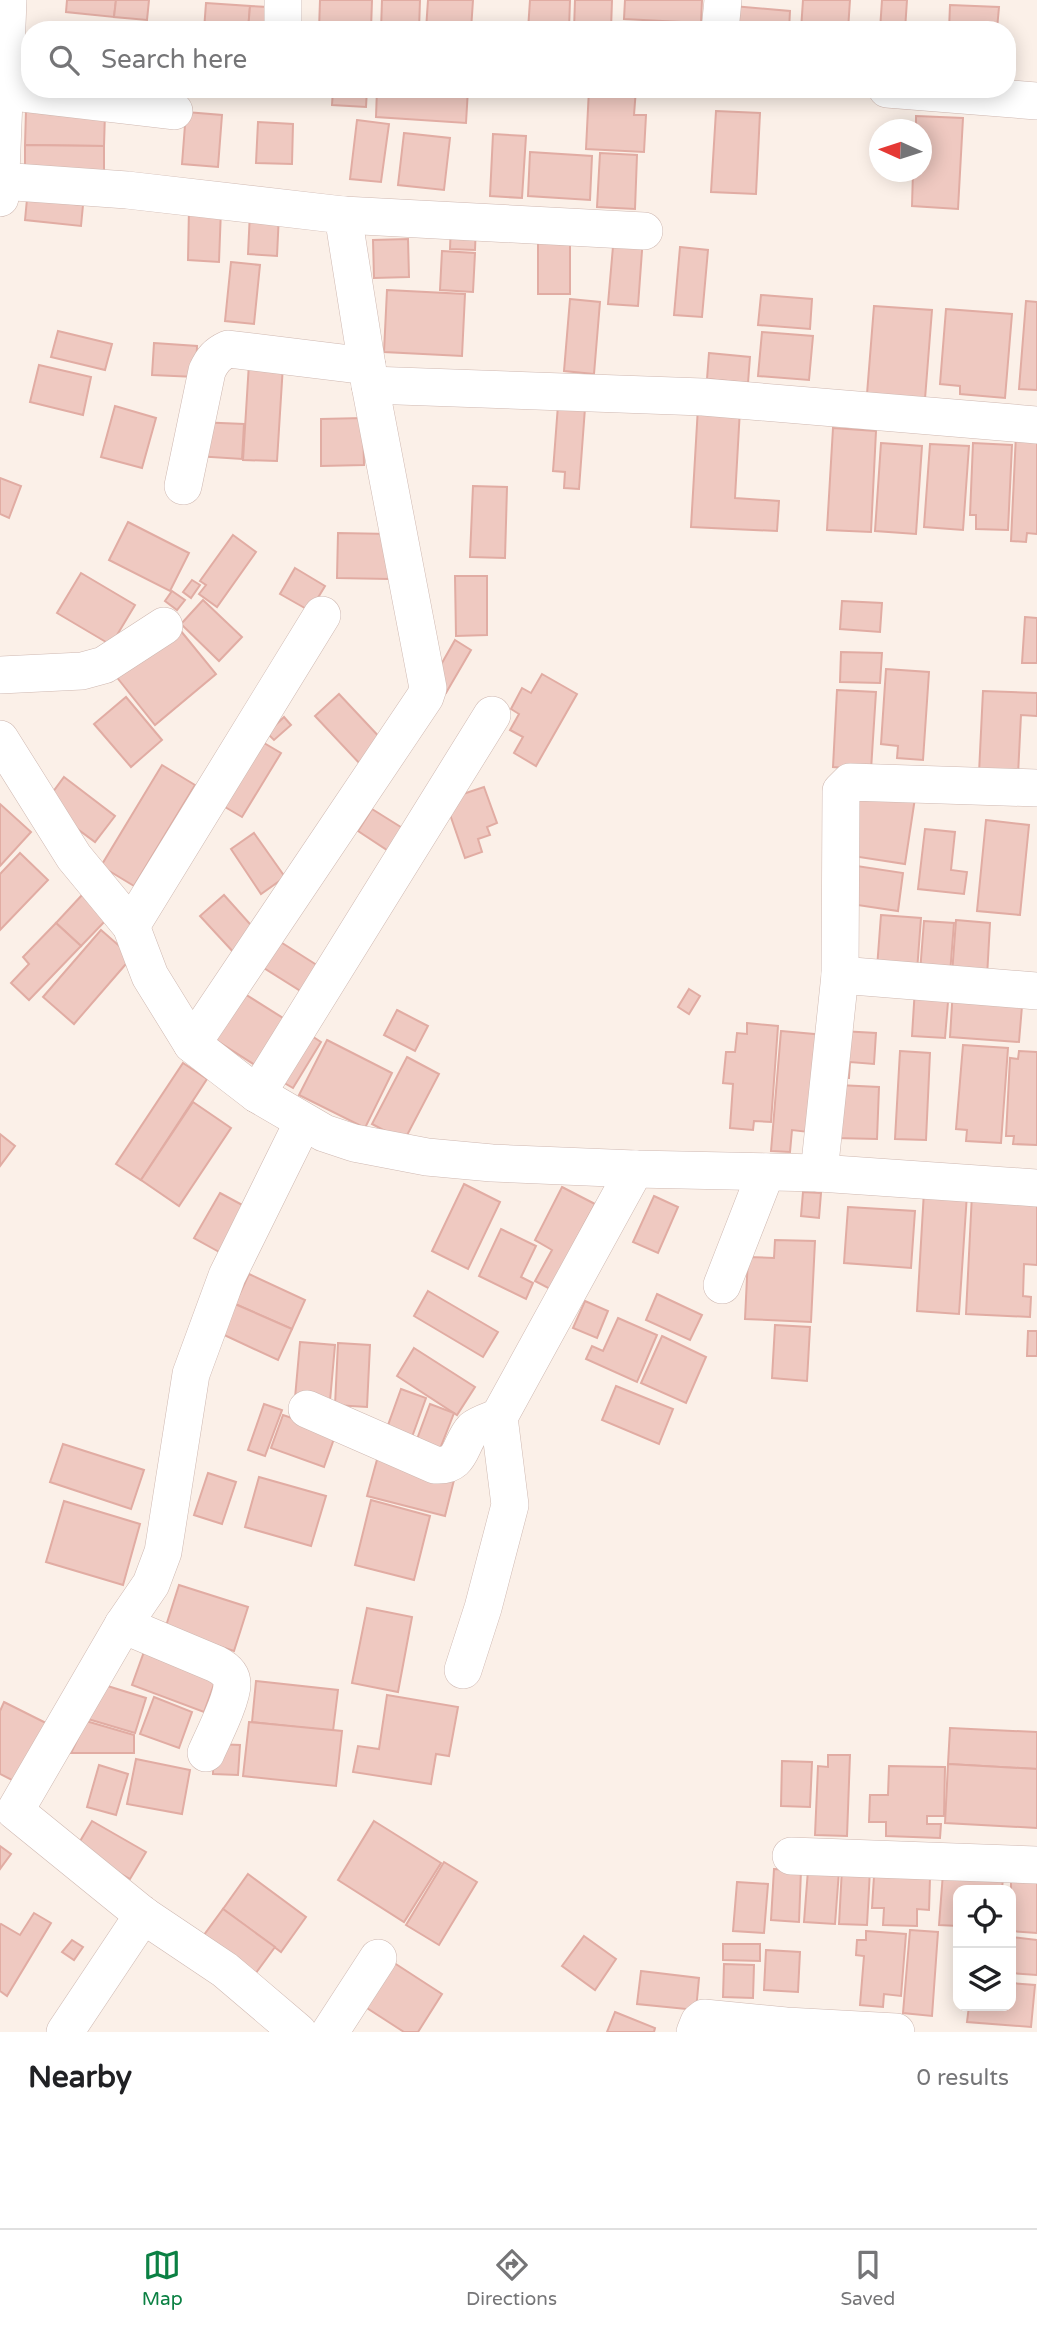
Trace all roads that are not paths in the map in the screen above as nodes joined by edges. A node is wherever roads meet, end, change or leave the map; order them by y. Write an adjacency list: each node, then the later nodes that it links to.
1 (8, 0): 6 (street)
2 (284, 0): 4 (street)
3 (723, 0): 5 (street)
4 (283, 21)
5 (721, 21)
6 (3, 91): 7 (street); 12 (street)
7 (21, 93)
8 (63, 98): 11 (street)
9 (1000, 98): 10 (street)
10 (1037, 101)
11 (174, 111)
12 (0, 187): 13 (street)
13 (344, 215): 14 (street); 15 (street)
14 (643, 231)
15 (368, 375): 16 (street); 17 (street); 27 (street)
16 (1037, 425)
17 (183, 486)
18 (322, 615): 24 (street)
19 (164, 626): 20 (street)
20 (0, 675)
21 (492, 715): 28 (street)
22 (0, 739): 24 (street)
23 (1037, 788): 25 (street)
24 (131, 926): 27 (street)
25 (840, 975): 26 (street); 32 (street)
26 (1037, 991)
27 (188, 1039): 28 (street)
28 (257, 1094): 29 (street)
29 (303, 1122): 30 (street); 37 (street)
30 (635, 1169): 31 (street); 36 (street)
31 (766, 1172): 32 (street); 34 (street)
32 (819, 1173): 33 (street)
33 (1037, 1188)
34 (722, 1285)
35 (307, 1409): 36 (street)
36 (499, 1417): 38 (street)
37 (123, 1625): 39 (street); 40 (street)
38 (463, 1670)
39 (206, 1753)
40 (7, 1805): 43 (street)
41 (792, 1856): 42 (street)
42 (1037, 1865)
43 (143, 1915): 45 (street); 46 (street)
44 (378, 1958): 47 (street)
45 (65, 2032)
46 (298, 2032)
47 (330, 2032)
48 (695, 2032): 49 (street)
49 (896, 2032)

